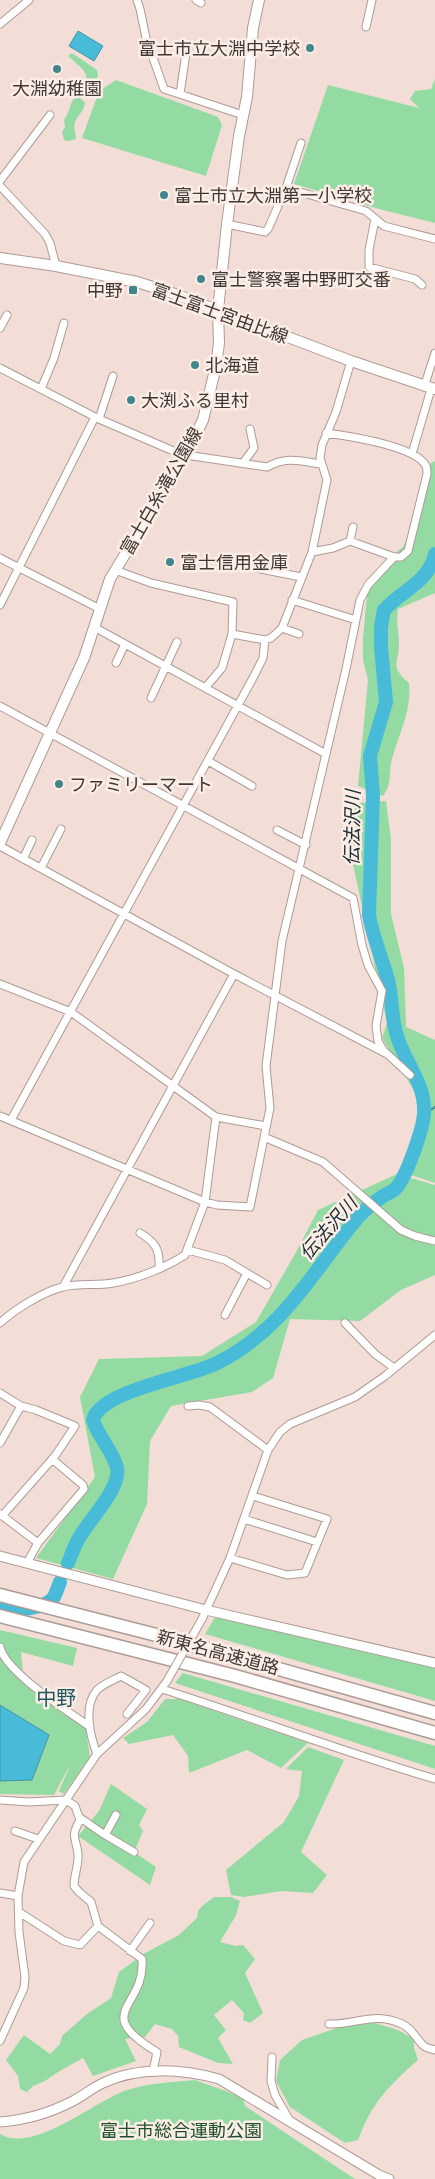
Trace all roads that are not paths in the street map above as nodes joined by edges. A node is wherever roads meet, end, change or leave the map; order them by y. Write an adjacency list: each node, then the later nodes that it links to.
1 (29, 0): 5 (street)
2 (136, 0): 8 (street)
3 (259, 0): 10 (main road, 富士白糸滝公園線)
4 (372, 0): 6 (street)
5 (0, 24)
6 (366, 27)
7 (187, 46): 8 (street)
8 (180, 94): 10 (street)
9 (50, 115): 12 (street)
10 (243, 115): 16 (main road, 富士白糸滝公園線)
11 (301, 143): 14 (street)
12 (0, 182)
13 (0, 186): 19 (street)
14 (286, 188): 15 (street); 16 (street)
15 (375, 219): 17 (street); 20 (street)
16 (227, 224): 21 (main road, 富士白糸滝公園線)
17 (435, 239)
18 (0, 258): 19 (main road, 富士富士宮由比線)
19 (56, 266): 21 (main road, 富士富士宮由比線)
20 (422, 285)
21 (218, 310): 26 (main road, 富士富士宮由比線); 35 (main road, 富士白糸滝公園線)
22 (6, 315): 24 (street)
23 (64, 323): 30 (street)
24 (0, 328)
25 (435, 353): 29 (street)
26 (351, 361): 29 (main road, 富士富士宮由比線); 33 (street)
27 (0, 368): 30 (street)
28 (113, 376): 31 (street)
29 (430, 388): 34 (street)
30 (41, 389): 31 (street)
31 (97, 418): 35 (street); 43 (street)
32 (250, 429): 36 (street)
33 (326, 433): 34 (street); 37 (street)
34 (412, 454): 41 (street)
35 (186, 456): 36 (street); 45 (main road, 富士白糸滝公園線)
36 (243, 463): 37 (street)
37 (321, 464): 40 (street)
38 (352, 527): 39 (street)
39 (350, 542): 40 (street); 41 (street)
40 (312, 552): 46 (street)
41 (394, 557): 50 (street)
42 (0, 558): 43 (street)
43 (19, 568): 48 (street); 49 (street)
44 (256, 568): 46 (street)
45 (115, 570): 49 (main road, 富士白糸滝公園線); 53 (street)
46 (301, 577): 47 (street)
47 (292, 600): 50 (street); 52 (street)
48 (0, 605)
49 (100, 608): 51 (main road, 富士白糸滝公園線)
50 (356, 620): 65 (street)
51 (94, 627): 57 (street); 64 (main road, 富士白糸滝公園線)
52 (282, 628): 54 (street); 55 (street)
53 (232, 634): 55 (street); 60 (street)
54 (299, 634)
55 (265, 640): 63 (street)
56 (177, 642): 59 (street)
57 (125, 644): 58 (street); 59 (street)
58 (116, 663)
59 (166, 667): 60 (street); 61 (street)
60 (204, 688): 63 (street)
61 (151, 698)
62 (0, 706): 64 (street)
63 (238, 706): 65 (street); 66 (street)
64 (50, 733): 68 (street); 72 (main road, 富士白糸滝公園線)
65 (326, 754): 73 (street)
66 (208, 761): 67 (street); 68 (street)
67 (252, 786)
68 (184, 806): 76 (street); 77 (street)
69 (61, 829): 75 (street)
70 (277, 830): 73 (street)
71 (32, 840): 74 (street)
72 (0, 844): 74 (street)
73 (306, 845): 76 (street)
74 (23, 859): 75 (street)
75 (41, 868): 77 (street)
76 (300, 869): 80 (street); 82 (street)
77 (125, 912): 78 (street); 81 (street)
78 (234, 974): 80 (street); 84 (street)
79 (0, 984): 81 (street)
80 (275, 994): 82 (street); 88 (street)
81 (71, 1012): 84 (street); 87 (street)
82 (388, 1055): 83 (street)
83 (410, 1074)
84 (172, 1087): 86 (street); 90 (street)
85 (0, 1116): 87 (street)
86 (216, 1117): 88 (street); 91 (street)
87 (11, 1120): 90 (street)
88 (266, 1126): 89 (street)
89 (264, 1136): 91 (street); 93 (street)
90 (127, 1169): 91 (street); 98 (street)
91 (205, 1202): 94 (street)
92 (140, 1233): 95 (street)
93 (435, 1241)
94 (188, 1250): 95 (street); 96 (street)
95 (159, 1267): 98 (street)
96 (247, 1273): 97 (street); 99 (street)
97 (267, 1286)
98 (63, 1287): 100 (street)
99 (225, 1315)
100 (0, 1323)
101 (345, 1323): 103 (street)
102 (434, 1338): 103 (street)
103 (394, 1368): 108 (street)
104 (0, 1393): 105 (street)
105 (21, 1406): 107 (street); 109 (street)
106 (188, 1406): 108 (street)
107 (0, 1443)
108 (268, 1450): 110 (street)
109 (52, 1459): 111 (street); 113 (street)
110 (253, 1496): 112 (street); 114 (street)
111 (1, 1515): 113 (street)
112 (244, 1519): 114 (street); 116 (street)
113 (38, 1542): 117 (street)
114 (317, 1542): 116 (street)
115 (0, 1556): 117 (street)
116 (230, 1558): 119 (street)
117 (27, 1563): 119 (street)
118 (0, 1595): 124 (highway, 新東名高速道路)
119 (206, 1610): 122 (street); 123 (street, bridge)
120 (0, 1616): 127 (highway, 新東名高速道路)
121 (0, 1647): 126 (street)
122 (435, 1663)
123 (162, 1689): 128 (street); 129 (street)
124 (435, 1713)
125 (127, 1714): 126 (street)
126 (90, 1727): 128 (street)
127 (435, 1733)
128 (97, 1754): 131 (street)
129 (435, 1779)
130 (0, 1800): 131 (street)
131 (66, 1800): 133 (street); 136 (street)
132 (116, 1815): 135 (street)
133 (79, 1817): 135 (street); 142 (street)
134 (15, 1831): 136 (street)
135 (105, 1835): 137 (street)
136 (38, 1839): 139 (street)
137 (134, 1852)
138 (0, 1893): 139 (street)
139 (18, 1896): 140 (street)
140 (19, 1912): 142 (street); 145 (street)
141 (150, 1923): 143 (street)
142 (98, 1926): 143 (street)
143 (130, 1951): 148 (street)
144 (329, 2024): 146 (street)
145 (0, 2041)
146 (435, 2050)
147 (272, 2057): 149 (street)
148 (153, 2071): 149 (street); 150 (street)
149 (290, 2121): 151 (street)
150 (0, 2122)
151 (389, 2179)

